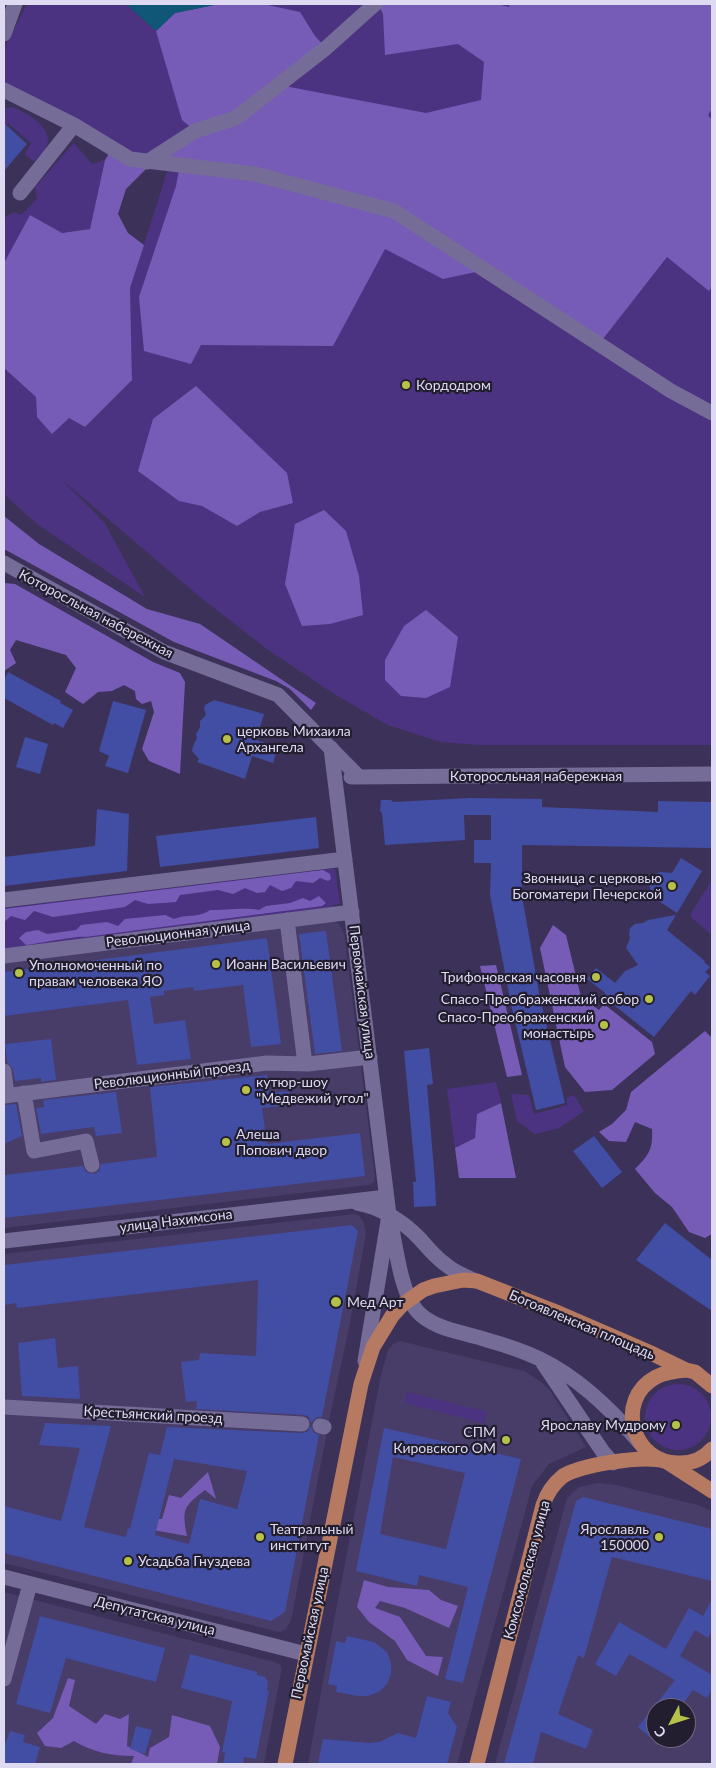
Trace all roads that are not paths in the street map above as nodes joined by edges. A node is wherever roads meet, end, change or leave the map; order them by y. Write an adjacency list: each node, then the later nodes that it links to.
1 (15, 4): 3 (street)
2 (375, 4): 6 (street)
3 (4, 34)
4 (4, 90): 5 (street)
5 (74, 125): 6 (street); 7 (street)
6 (147, 162): 8 (street)
7 (20, 193)
8 (712, 413)
9 (4, 563): 10 (street, Которосльная набережная)
10 (331, 748): 12 (street, Которосльная набережная); 13 (street, Первомайская улица)
11 (712, 774): 12 (street, Которосльная набережная)
12 (359, 777): 13 (street, Которосльная набережная)
13 (335, 778): 14 (street, Первомайская улица)
14 (345, 859): 15 (street); 16 (street, Первомайская улица)
15 (4, 900)
16 (352, 912): 17 (street, Революционная улица); 19 (street, Первомайская улица)
17 (287, 920): 18 (street, Революционная улица); 20 (street)
18 (4, 956)
19 (370, 1057): 20 (street, Революционный проезд); 25 (street, Первомайская улица)
20 (305, 1064): 22 (street, Революционный проезд)
21 (4, 1071): 23 (street)
22 (24, 1093): 23 (street, Революционный проезд); 24 (street)
23 (5, 1096)
24 (92, 1165)
25 (387, 1197): 26 (street, улица Нахимсона); 27 (street, Первомайская улица)
26 (348, 1201): 27 (street, улица Нахимсона); 28 (street, улица Нахимсона)
27 (389, 1215): 29 (street, Богоявленская площадь); 30 (street); 34 (street, Первомайская улица)
28 (4, 1241)
29 (477, 1281): 30 (main road, Богоявленская площадь); 33 (main road, Богоявленская площадь)
30 (409, 1299): 31 (street); 34 (main road, Первомайская улица)
31 (540, 1360): 38 (street); 41 (street)
32 (712, 1368): 33 (main road)
33 (690, 1371): 35 (main road, Богоявленская площадь); 38 (main road, Богоявленская площадь)
34 (361, 1384): 45 (main road, Первомайская улица)
35 (712, 1386)
36 (4, 1407): 37 (street, Крестьянский проезд)
37 (302, 1424)
38 (640, 1443): 40 (main road)
39 (712, 1449): 40 (main road)
40 (662, 1461): 41 (main road, Комсомольская улица); 42 (main road)
41 (613, 1462): 48 (main road, Комсомольская улица)
42 (712, 1491)
43 (4, 1577): 44 (street, Депутатская улица)
44 (30, 1584): 45 (street, Депутатская улица); 46 (street)
45 (306, 1654): 47 (main road, Первомайская улица)
46 (4, 1679)
47 (284, 1764)
48 (477, 1764)

